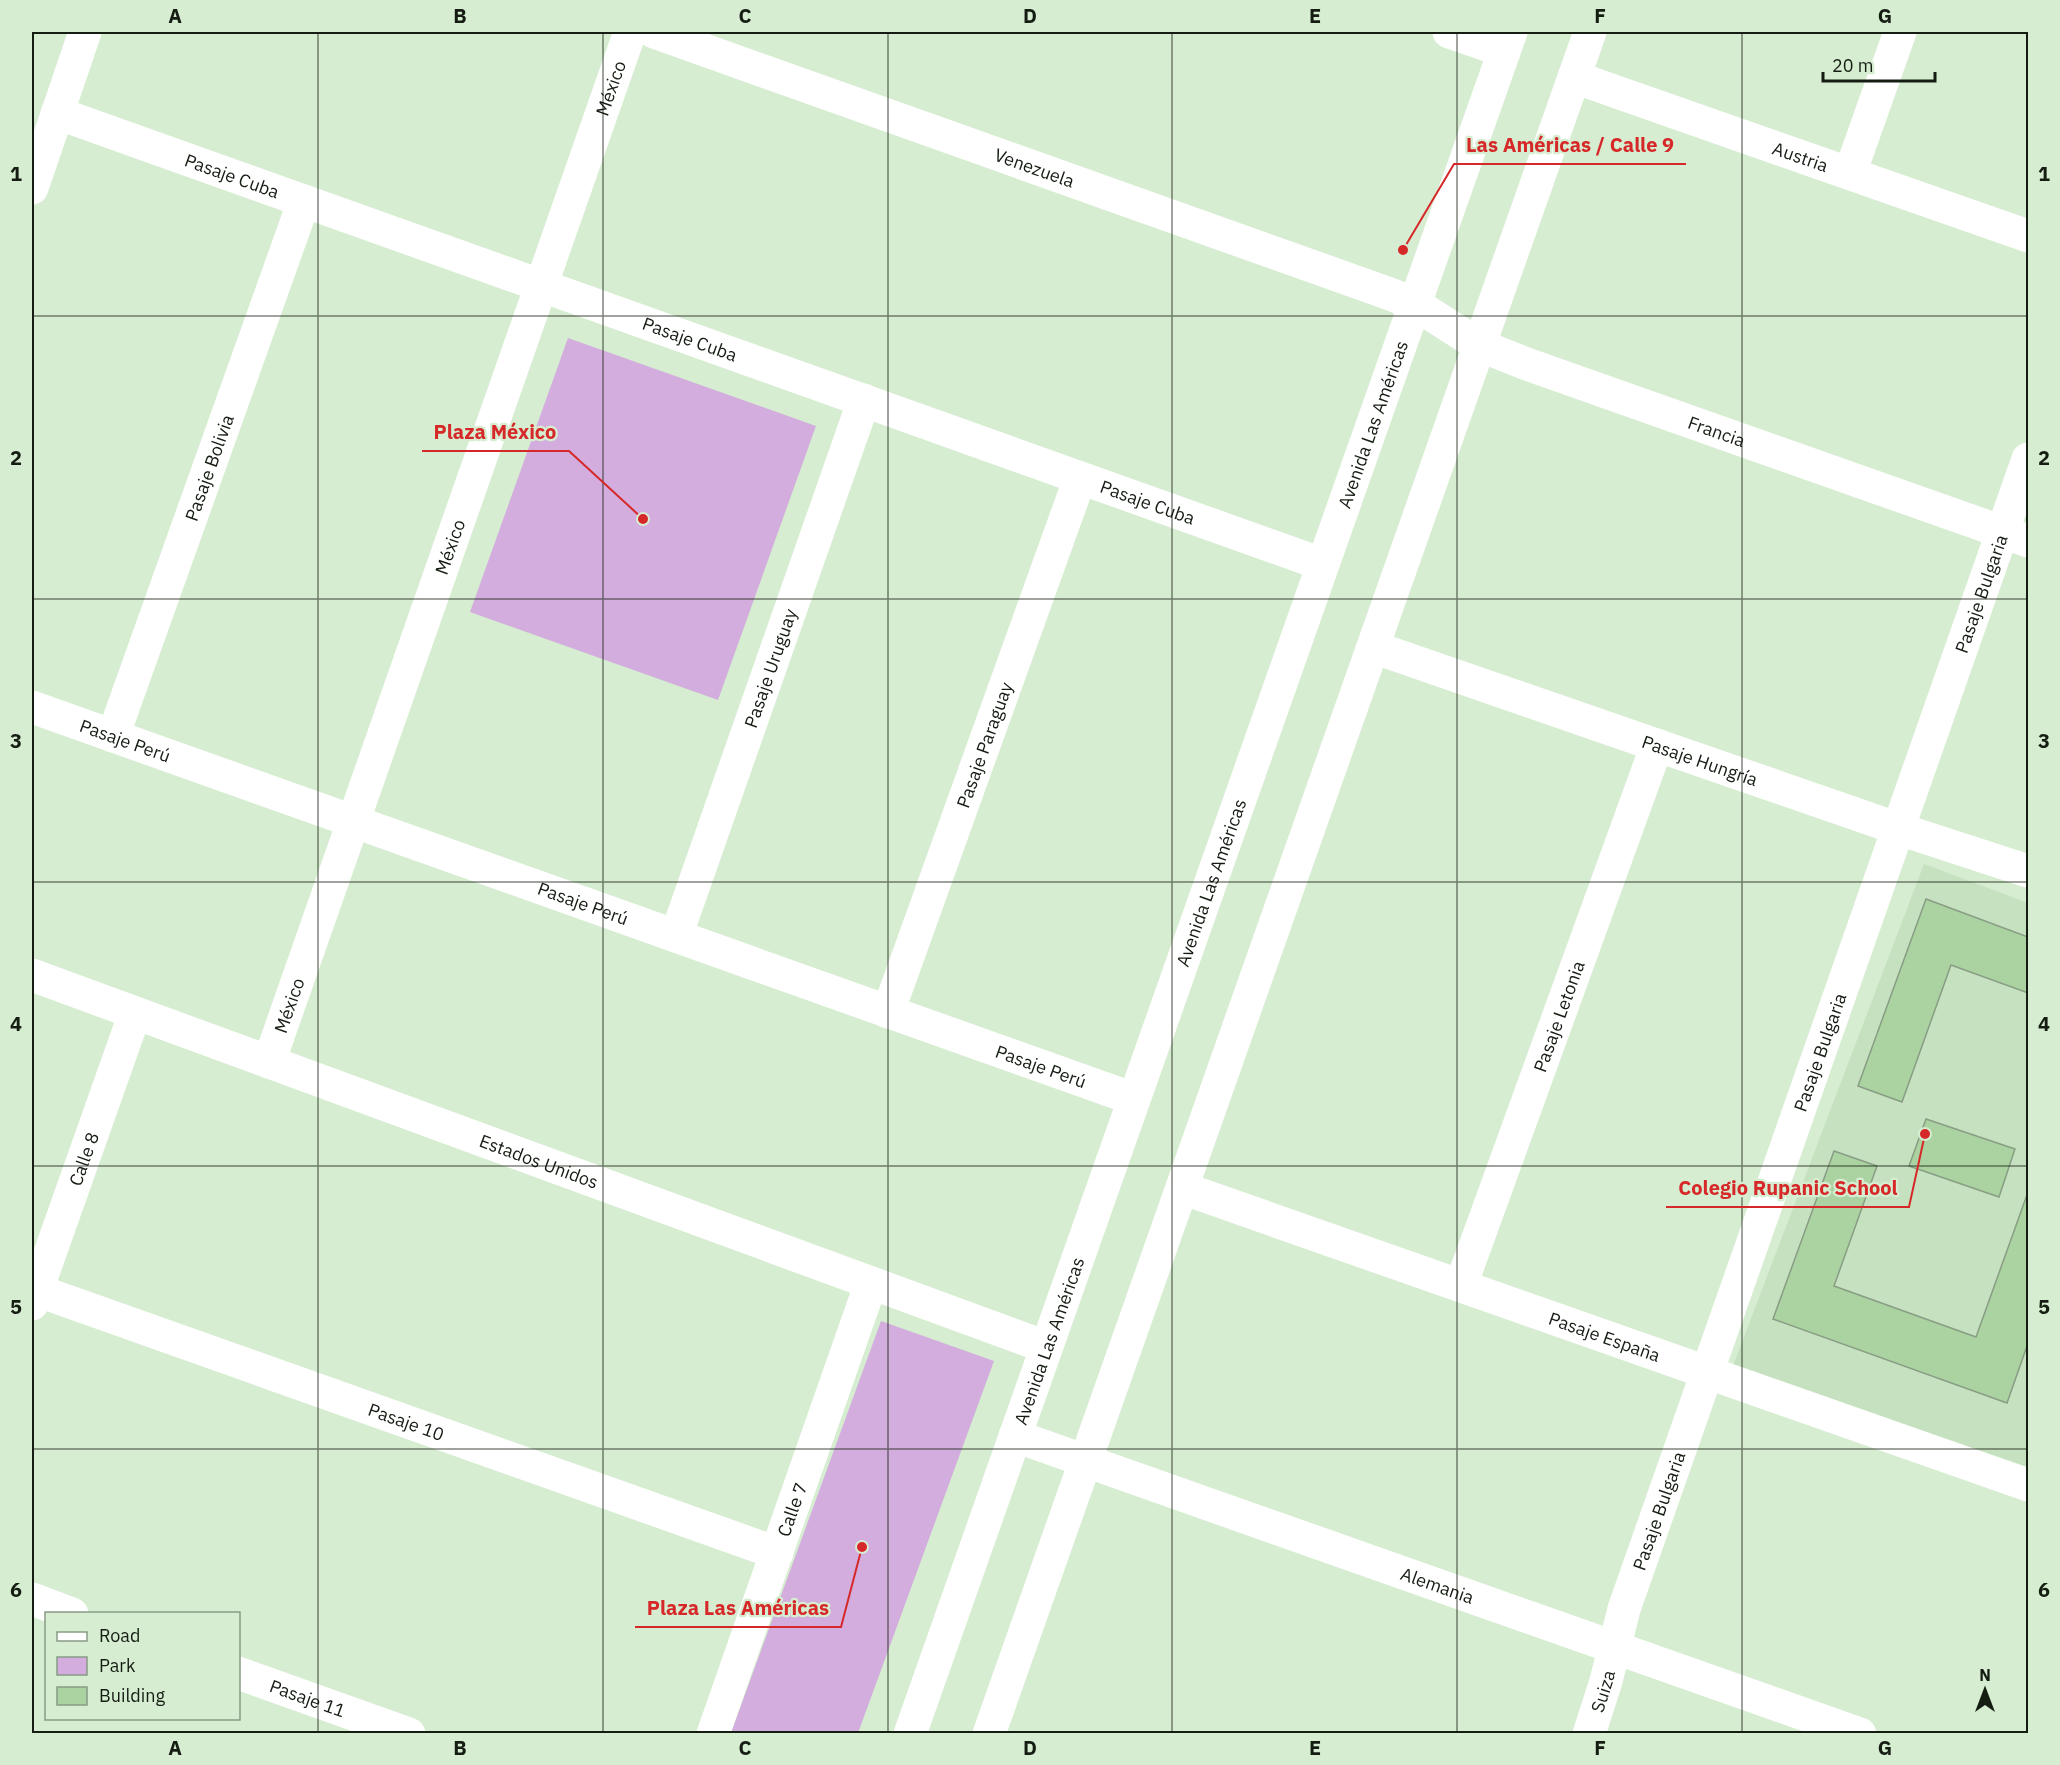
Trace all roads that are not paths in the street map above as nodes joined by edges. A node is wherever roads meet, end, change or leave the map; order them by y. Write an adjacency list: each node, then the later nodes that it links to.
1 (86, 32): 9 (street)
2 (630, 32): 14 (street, México)
3 (654, 32): 15 (street, Venezuela)
4 (1449, 32): 7 (street)
5 (1590, 32): 8 (street)
6 (1900, 32): 10 (street)
7 (1508, 41): 15 (street, Avenida Las Américas)
8 (1574, 77): 10 (street, Austria); 16 (street)
9 (46, 124): 11 (street); 12 (street, Pasaje Cuba)
10 (1850, 173): 13 (street, Austria)
11 (32, 188)
12 (304, 201): 14 (street, Pasaje Cuba); 24 (street, Pasaje Bolivia)
13 (2028, 236)
14 (541, 285): 17 (street, Pasaje Cuba); 26 (street, México)
15 (1414, 303): 16 (street, Francia); 21 (street, Avenida Las Américas)
16 (1479, 345): 20 (street, Francia); 22 (street)
17 (864, 400): 19 (street, Pasaje Cuba); 29 (street, Pasaje Uruguay)
18 (2028, 459): 20 (street, Pasaje Bulgaria)
19 (1080, 478): 21 (street, Pasaje Cuba); 31 (street, Pasaje Paraguay)
20 (2016, 536): 27 (street, Pasaje Bulgaria)
21 (1322, 564): 34 (street, Avenida Las Américas)
22 (1372, 647): 25 (street, Pasaje Hungría); 35 (street)
23 (32, 707): 24 (street, Pasaje Perú)
24 (113, 736): 26 (street, Pasaje Perú)
25 (1657, 745): 27 (street, Pasaje Hungría); 37 (street, Pasaje Letonia)
26 (353, 821): 29 (street, Pasaje Perú); 33 (street, México)
27 (1899, 829): 28 (street, Pasaje Hungría); 40 (street, Pasaje Bulgaria)
28 (2028, 870)
29 (676, 936): 31 (street, Pasaje Perú)
30 (32, 975): 32 (street, Estados Unidos)
31 (888, 1012): 34 (street, Pasaje Perú)
32 (135, 1013): 33 (street, Estados Unidos); 38 (street, Calle 8)
33 (269, 1062): 36 (street, Estados Unidos)
34 (1134, 1099): 39 (street, Avenida Las Américas)
35 (1182, 1188): 37 (street, Pasaje España); 42 (street)
36 (871, 1283): 39 (street, Estados Unidos); 44 (street, Calle 7)
37 (1461, 1285): 40 (street, Pasaje España)
38 (34, 1297): 44 (street, Pasaje 10)
39 (1046, 1347): 41 (street, Avenida Las Américas)
40 (1707, 1372): 43 (street, Pasaje España); 47 (street, Pasaje Bulgaria)
41 (1015, 1436): 42 (street, Alemania); 52 (street, Avenida Las Américas)
42 (1086, 1461): 47 (street, Alemania); 49 (street)
43 (2028, 1485)
44 (777, 1553): 51 (street, Calle 7)
45 (32, 1599): 46 (street)
46 (67, 1612)
47 (1614, 1648): 53 (street, Suiza); 54 (street, Alemania)
48 (240, 1674): 50 (street, Pasaje 11)
49 (992, 1733)
50 (409, 1734)
51 (713, 1734)
52 (910, 1734)
53 (1589, 1734)
54 (1860, 1734)

